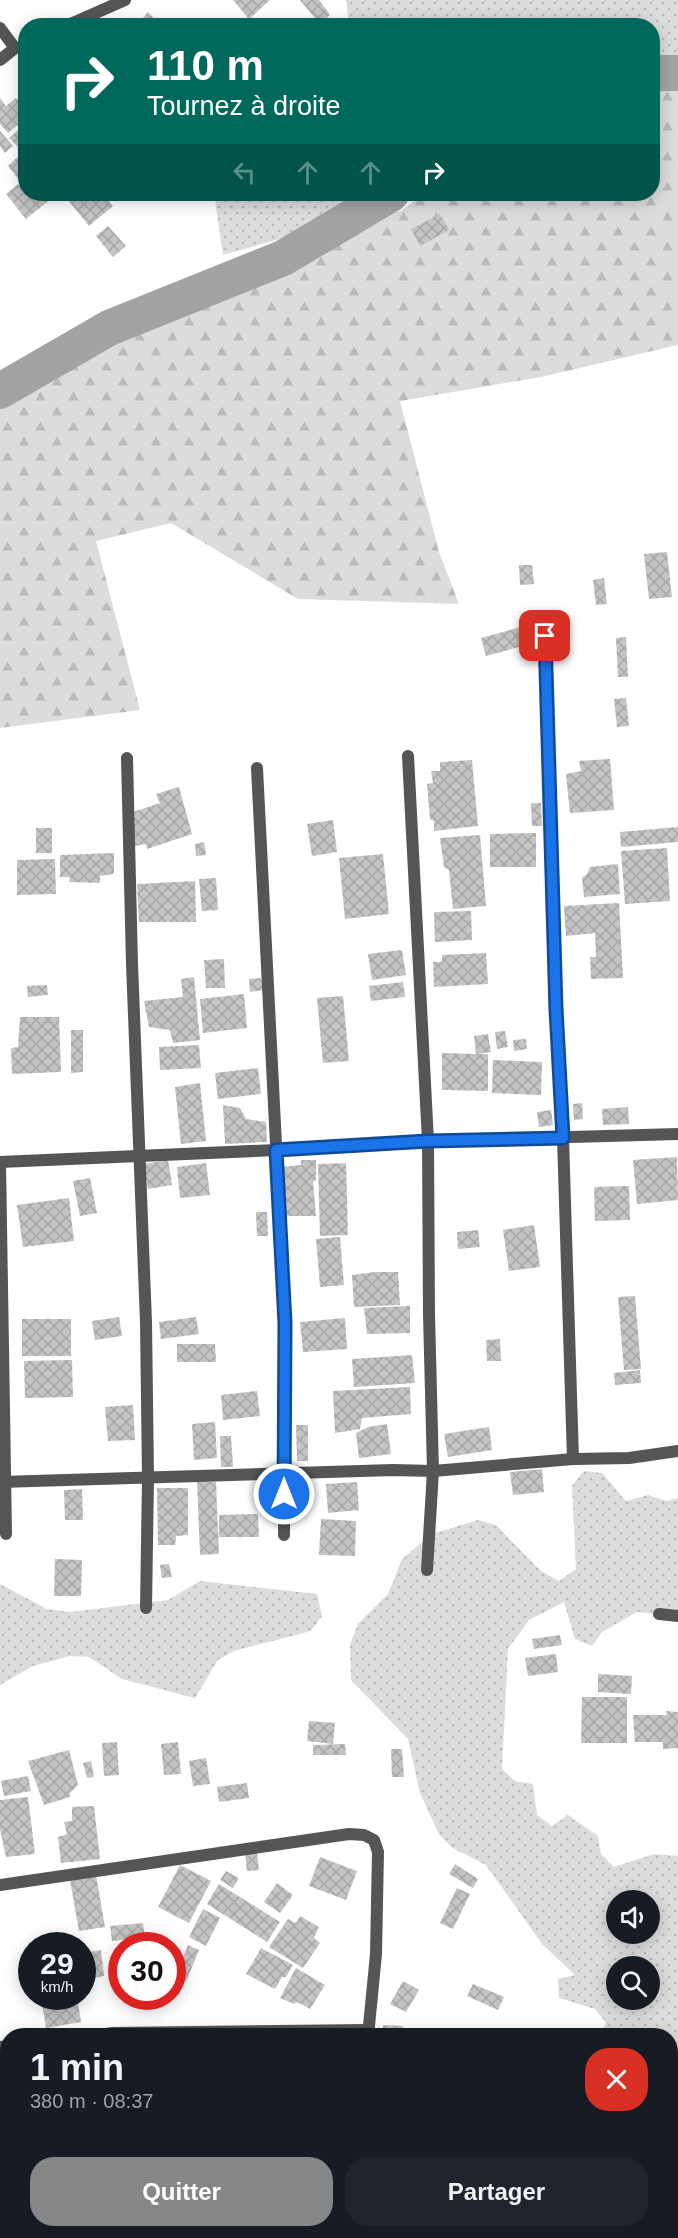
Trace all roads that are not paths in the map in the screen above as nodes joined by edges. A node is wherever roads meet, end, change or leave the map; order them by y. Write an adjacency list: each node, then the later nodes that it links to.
1 (125, 0): 2 (street)
2 (84, 18)
3 (0, 28): 4 (street)
4 (18, 43)
5 (18, 46): 6 (street)
6 (0, 60)
7 (545, 636): 12 (street)
8 (408, 756): 13 (street)
9 (127, 758): 15 (street)
10 (257, 768): 14 (street)
11 (678, 1134): 12 (street)
12 (563, 1138): 13 (street); 18 (street)
13 (428, 1141): 14 (street); 19 (street)
14 (276, 1150): 15 (street); 20 (street)
15 (139, 1156): 16 (street); 21 (street)
16 (0, 1162): 22 (street)
17 (678, 1451): 18 (street)
18 (573, 1459): 19 (street)
19 (433, 1471): 20 (street); 25 (street)
20 (284, 1474): 21 (street); 24 (street)
21 (148, 1478): 22 (street); 26 (street)
22 (3, 1482): 23 (street)
23 (6, 1534)
24 (284, 1535)
25 (427, 1570)
26 (146, 1608)
27 (659, 1614): 28 (street)
28 (678, 1616)
29 (0, 1885): 30 (street)
30 (369, 2028)

